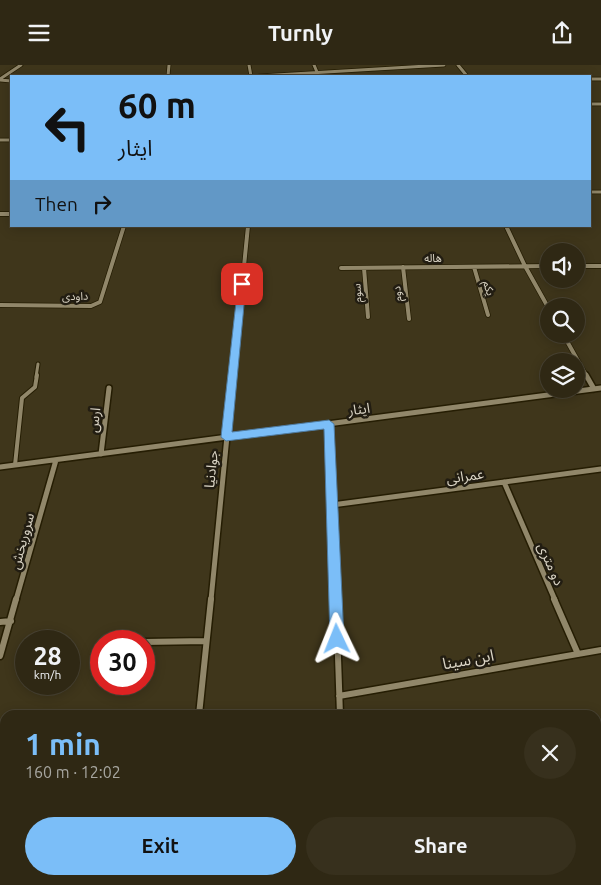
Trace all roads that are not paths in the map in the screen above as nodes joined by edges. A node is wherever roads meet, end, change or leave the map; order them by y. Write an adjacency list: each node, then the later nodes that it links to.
1 (20, 65): 6 (street)
2 (314, 65): 4 (street)
3 (444, 65): 4 (street)
4 (317, 72): 5 (street)
5 (274, 75)
6 (0, 80)
7 (124, 227): 19 (street, داودی)
8 (248, 227): 29 (street, جوادنیا)
9 (506, 227): 11 (street)
10 (601, 265): 13 (street)
11 (525, 266): 12 (street, هاله); 15 (street, هاله); 18 (street)
12 (540, 266)
13 (585, 266)
14 (403, 267): 15 (street, هاله); 17 (street, هاله); 22 (street, دوم)
15 (474, 267): 20 (street, یکم)
16 (341, 268): 17 (street, هاله)
17 (364, 268): 21 (street, سوم)
18 (543, 298)
19 (0, 305)
20 (488, 315)
21 (368, 317)
22 (409, 319)
23 (568, 343): 27 (street)
24 (38, 364): 32 (lane)
25 (109, 388): 30 (street, ارس)
26 (601, 388): 27 (street, ایثار)
27 (594, 389): 28 (street, ایثار)
28 (329, 424): 29 (street, ایثار); 36 (street)
29 (226, 437): 30 (street, ایثار); 39 (street, جوادنیا)
30 (101, 454): 31 (street, ایثار)
31 (56, 460): 32 (street, ایثار); 37 (street, سروربخش)
32 (15, 465): 33 (street, ایثار)
33 (0, 467)
34 (601, 469): 35 (street, عمرانی)
35 (504, 483): 36 (street, عمرانی); 42 (street, دو متری)
36 (332, 505): 44 (street)
37 (11, 621): 38 (street); 43 (street, سروربخش)
38 (0, 622)
39 (206, 641): 40 (street); 45 (street, جوادنیا)
40 (155, 642)
41 (601, 649): 42 (street, ابن سینا)
42 (578, 654): 44 (street, ابن سینا)
43 (0, 656)
44 (339, 696): 46 (street)
45 (199, 710)
46 (340, 710)

